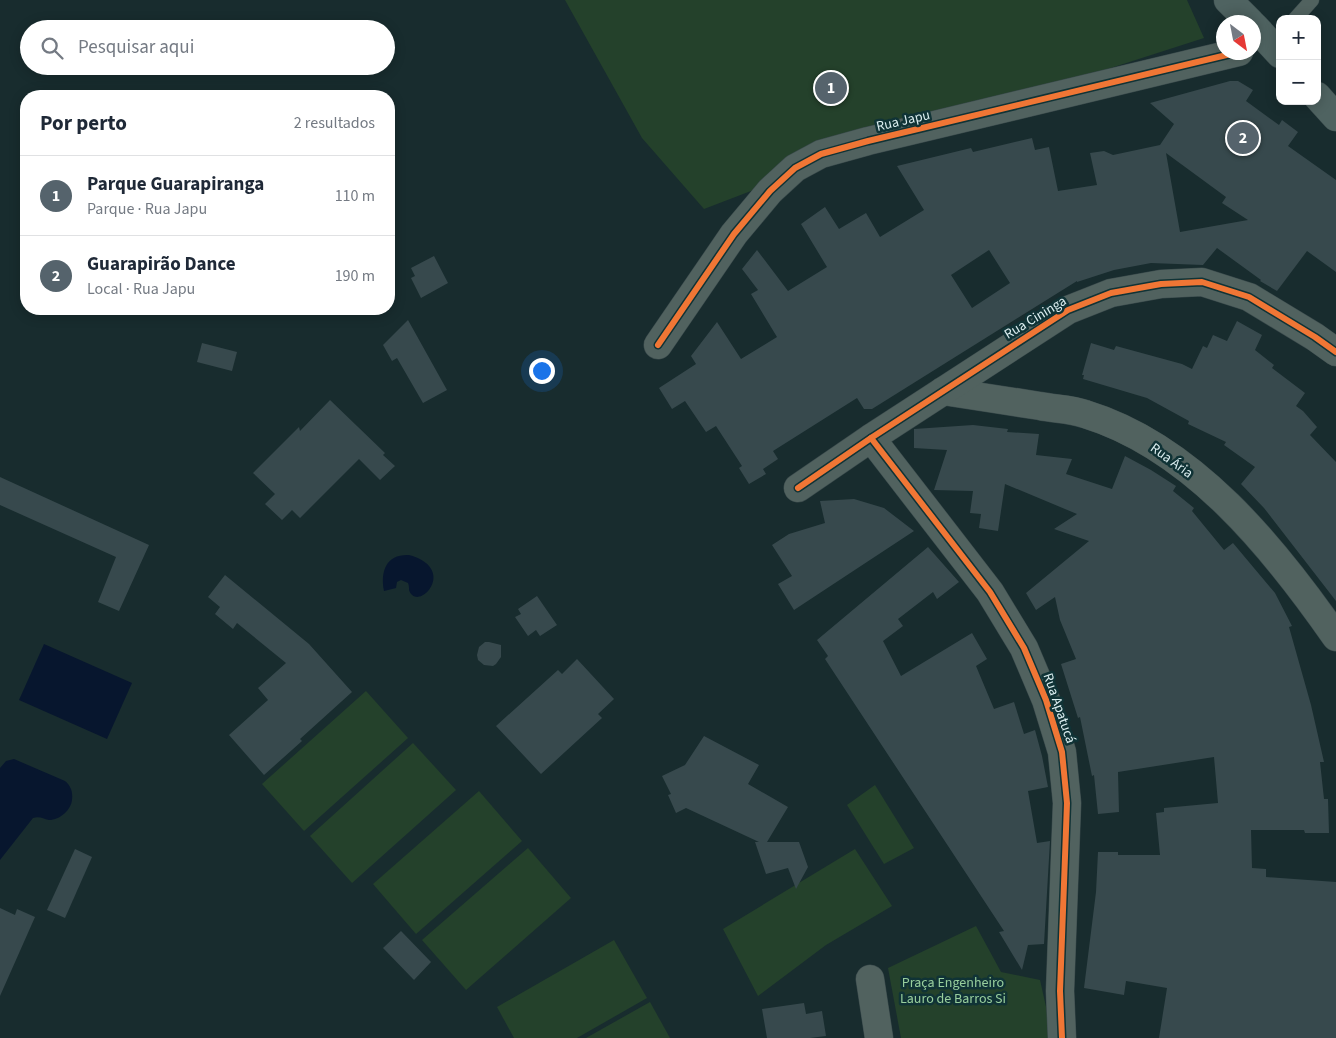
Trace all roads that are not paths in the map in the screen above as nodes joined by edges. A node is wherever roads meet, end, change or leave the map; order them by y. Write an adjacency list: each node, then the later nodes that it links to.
1 (1228, 0): 3 (main road)
2 (1312, 0): 4 (lane)
3 (1243, 15)
4 (1299, 15)
5 (1216, 58): 8 (street, Rua Japu)
6 (1321, 100): 7 (main road)
7 (1336, 117)
8 (658, 345)
9 (1336, 352): 10 (street, Rua Cininga)
10 (942, 391): 11 (street, Rua Cininga); 13 (street, Rua Ária)
11 (871, 438): 12 (street, Rua Cininga); 16 (street, Rua Apatucá)
12 (798, 488)
13 (1336, 637)
14 (870, 979): 15 (street)
15 (879, 1038)
16 (1062, 1038)

